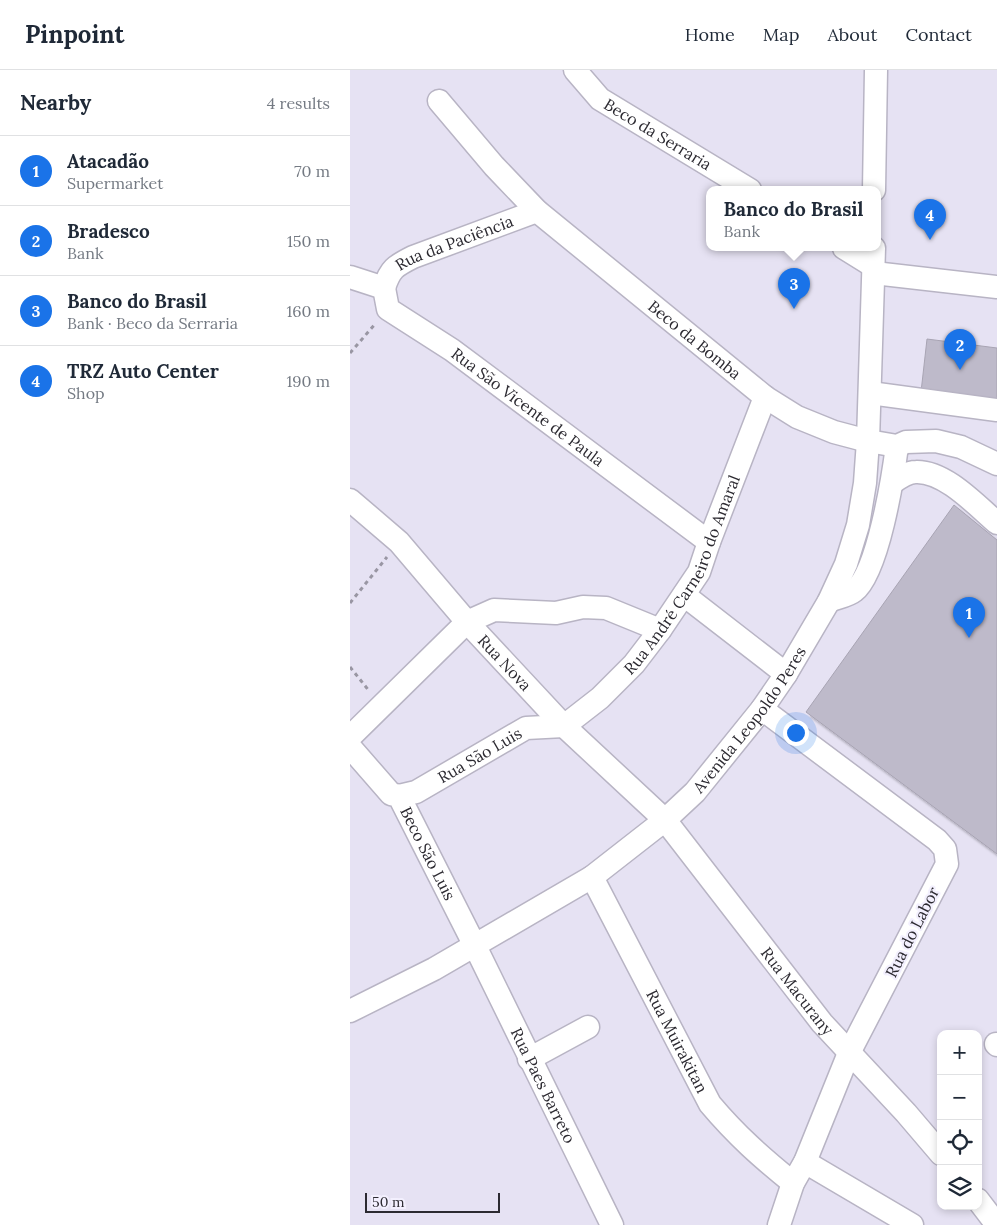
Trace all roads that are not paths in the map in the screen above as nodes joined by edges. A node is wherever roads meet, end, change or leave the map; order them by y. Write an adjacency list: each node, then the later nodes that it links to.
1 (575, 70): 4 (street, Beco da Serraria)
2 (876, 70): 5 (street)
3 (439, 101): 6 (street, Beco da Bomba)
4 (743, 186)
5 (874, 186)
6 (537, 211): 11 (street, Rua da Paciência); 13 (street, Beco da Bomba)
7 (850, 251): 8 (street)
8 (874, 262): 10 (street); 12 (street, Avenida Leopoldo Peres)
9 (350, 277): 11 (street, Rua São Vicente de Paula)
10 (997, 287)
11 (386, 298): 23 (street, Rua São Vicente de Paula)
12 (870, 393): 14 (street); 15 (street, Avenida Leopoldo Peres)
13 (765, 397): 15 (street, Beco da Bomba); 23 (street, Rua André Carneiro do Amaral)
14 (997, 410)
15 (868, 441): 17 (street, Beco da Bomba); 25 (street, Avenida Leopoldo Peres)
16 (936, 441): 17 (street); 18 (street); 19 (street)
17 (897, 446): 20 (street)
18 (997, 464)
19 (931, 474): 20 (street); 22 (street)
20 (892, 483): 25 (street)
21 (350, 500): 26 (street, Rua Nova)
22 (997, 523)
23 (709, 542): 24 (street, Rua André Carneiro do Amaral)
24 (684, 595): 27 (street, Rua André Carneiro do Amaral); 28 (street)
25 (829, 601): 28 (street, Avenida Leopoldo Peres)
26 (466, 622): 27 (street); 30 (street, Rua Nova); 31 (street)
27 (660, 630): 30 (street, Rua André Carneiro do Amaral)
28 (786, 674): 29 (street, Avenida Leopoldo Peres)
29 (762, 709): 34 (street, Avenida Leopoldo Peres); 39 (street, Rua do Labor)
30 (564, 726): 33 (street, Rua São Luis); 34 (street, Rua Nova)
31 (350, 737)
32 (350, 747): 33 (street, Beco São Luis)
33 (399, 796): 36 (street, Beco São Luis)
34 (665, 820): 35 (street, Avenida Leopoldo Peres); 39 (street, Rua Macurany)
35 (592, 878): 36 (street, Avenida Leopoldo Peres); 43 (street, Rua Muirakitan)
36 (475, 946): 37 (street, Avenida Leopoldo Peres); 40 (street, Rua Paes Barreto)
37 (350, 1011)
38 (588, 1027): 40 (street)
39 (849, 1053): 41 (street, Rua Macurany); 42 (street, Rua do Labor)
40 (529, 1059): 45 (street, Rua Paes Barreto)
41 (937, 1149)
42 (805, 1162): 43 (street, Rua do Labor); 47 (street)
43 (793, 1183): 46 (street, Rua do Labor)
44 (982, 1205): 48 (street)
45 (612, 1225)
46 (780, 1225)
47 (912, 1225)
48 (997, 1225)

